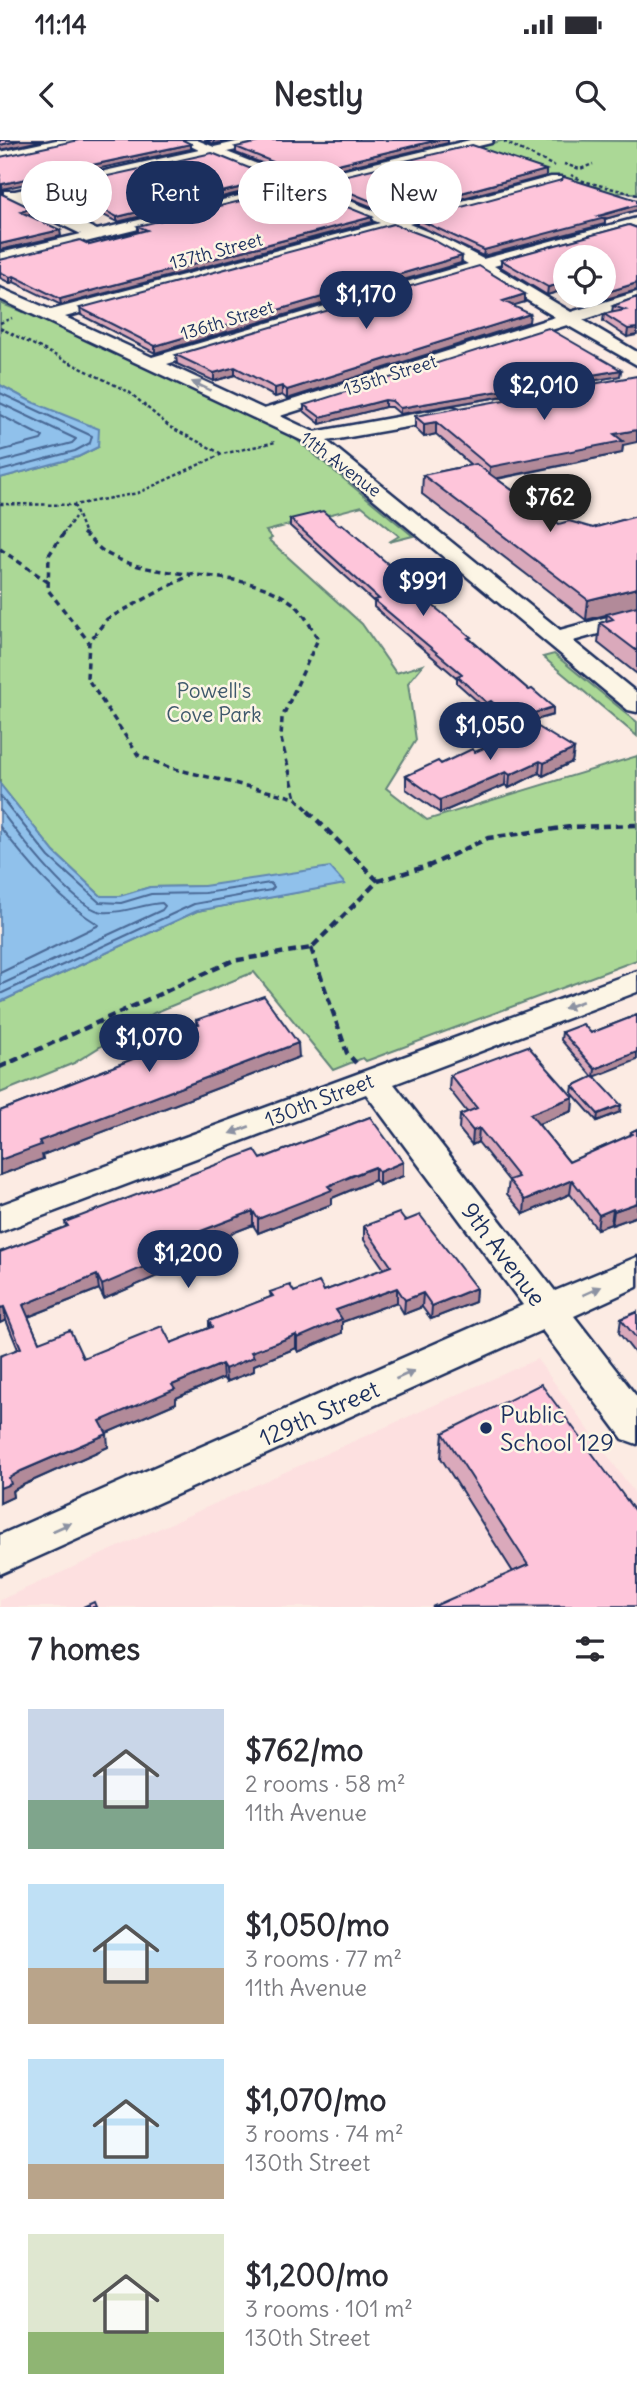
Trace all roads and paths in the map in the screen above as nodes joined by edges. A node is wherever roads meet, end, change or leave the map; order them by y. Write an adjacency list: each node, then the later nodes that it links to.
1 (75, 140): 6 (street)
2 (186, 140): 5 (street)
3 (263, 140): 5 (street)
4 (486, 140): 9 (street)
5 (214, 151): 7 (street); 11 (street)
6 (0, 156)
7 (239, 161)
8 (593, 164): 10 (path)
9 (352, 172)
10 (554, 172): 13 (street, 137th Street)
11 (7, 193): 17 (street)
12 (238, 200): 17 (street)
13 (462, 202)
14 (637, 222): 19 (street, 136th Street)
15 (391, 224): 22 (street, 137th Street)
16 (397, 224): 19 (street)
17 (94, 235): 18 (street)
18 (0, 258)
19 (481, 265): 23 (street); 26 (street, 136th Street)
20 (0, 293): 22 (street, 11th Avenue)
21 (637, 297): 23 (street, 135th Street)
22 (49, 316): 26 (street, 11th Avenue)
23 (568, 318): 25 (street); 28 (street, 135th Street)
24 (0, 328): 30 (path)
25 (637, 360)
26 (150, 363): 28 (street, 11th Avenue, one-way to 26)
27 (470, 410): 29 (street)
28 (264, 415): 29 (street, 11th Avenue)
29 (308, 436): 30 (path); 38 (street, 11th Avenue)
30 (222, 454): 32 (path)
31 (0, 504): 32 (path)
32 (74, 505): 33 (path)
33 (75, 517): 35 (path); 36 (path)
34 (0, 549): 36 (path)
35 (194, 573): 39 (path); 41 (path)
36 (48, 583): 39 (path)
37 (637, 616): 38 (street)
38 (557, 638): 40 (street, 11th Avenue)
39 (89, 642): 41 (path)
40 (637, 705)
41 (296, 798): 43 (path)
42 (637, 825): 43 (path)
43 (378, 881): 44 (path)
44 (311, 948): 46 (path); 47 (path)
45 (637, 981): 47 (street, 130th Street, one-way to 47)
46 (0, 1067)
47 (373, 1080): 48 (street, 130th Street, one-way to 48); 50 (street, 9th Avenue)
48 (0, 1219)
49 (637, 1271): 50 (street, 129th Street, one-way to 49)
50 (548, 1311): 51 (street, 9th Avenue); 52 (street, 129th Street, one-way to 50)
51 (637, 1427)
52 (0, 1555)

